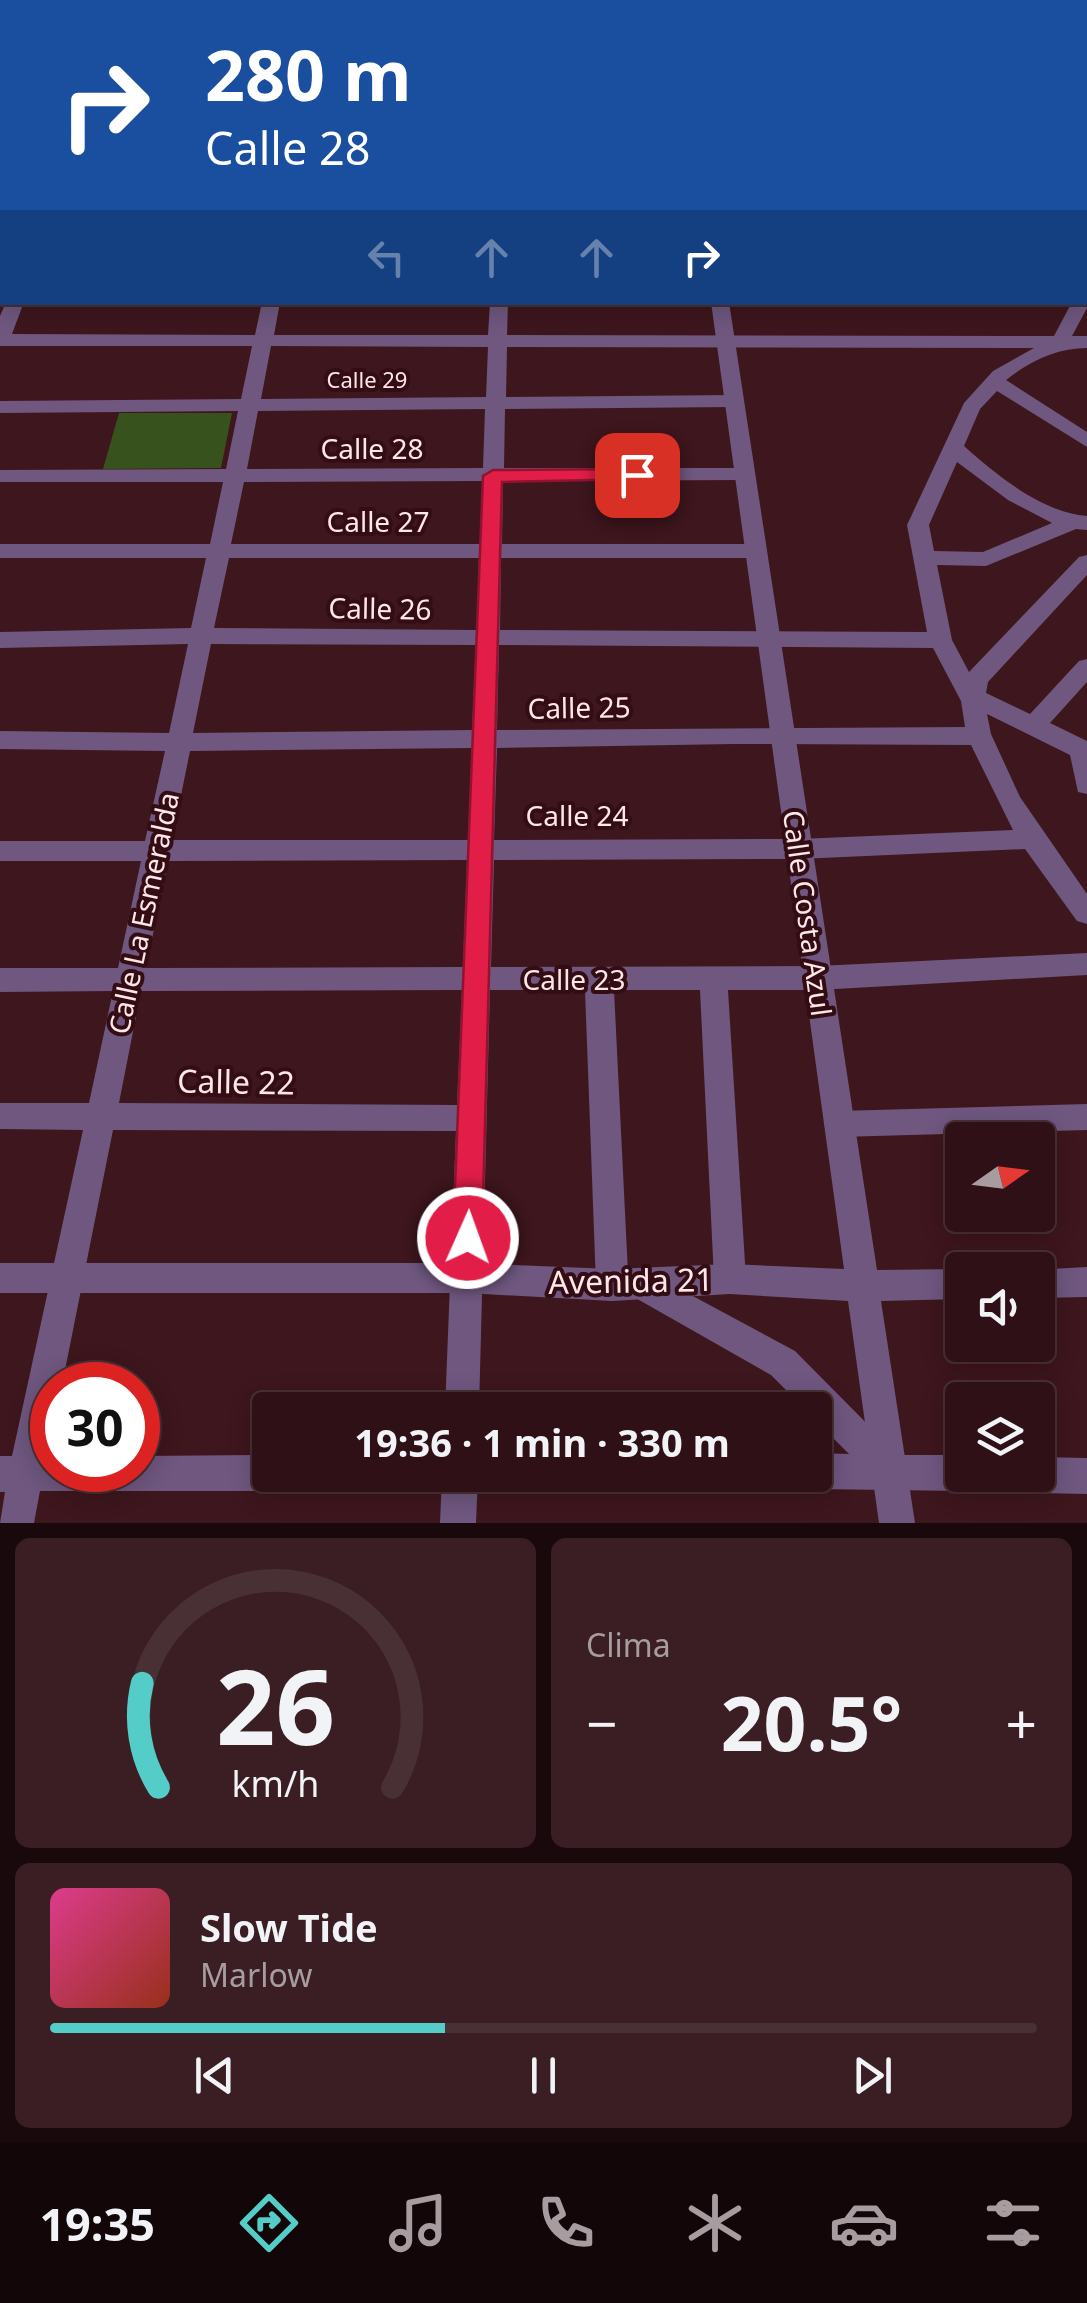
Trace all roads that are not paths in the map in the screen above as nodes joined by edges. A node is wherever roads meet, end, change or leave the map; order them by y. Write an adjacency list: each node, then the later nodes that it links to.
1 (14, 305): 7 (street)
2 (270, 305): 6 (street, Calle La Esmeralda)
3 (498, 305): 8 (street)
4 (720, 305): 9 (street, Calle Costa Azul)
5 (1079, 305): 11 (street)
6 (264, 339): 7 (street); 8 (street); 16 (street, Calle La Esmeralda)
7 (0, 340)
8 (498, 341): 9 (street); 15 (street)
9 (725, 342): 11 (street); 14 (street, Calle Costa Azul)
10 (1087, 342): 11 (street)
11 (1059, 344): 12 (street); 13 (street)
12 (1087, 360)
13 (995, 381): 18 (street); 19 (street)
14 (734, 401): 15 (street, Calle 29); 20 (street, Calle Costa Azul)
15 (495, 403): 16 (street, Calle 29); 23 (street)
16 (250, 405): 17 (street, Calle 29); 21 (street, Calle La Esmeralda)
17 (0, 407)
18 (1087, 441)
19 (952, 446): 24 (street); 29 (street)
20 (745, 474): 23 (street, Calle 28); 25 (street, Calle Costa Azul)
21 (235, 475): 22 (street, Calle 28); 23 (street, Calle 28); 27 (street, Calle La Esmeralda)
22 (0, 476)
23 (493, 476): 28 (street)
24 (1079, 523): 29 (street)
25 (756, 551): 28 (street, Calle 27); 33 (street, Calle Costa Azul)
26 (0, 552): 27 (street, Calle 27)
27 (219, 552): 28 (street, Calle 27); 31 (street, Calle La Esmeralda)
28 (490, 552): 32 (street)
29 (923, 558): 35 (street)
30 (1087, 562): 37 (street)
31 (201, 636): 32 (street, Calle 26); 34 (street, Calle 26); 43 (street, Calle La Esmeralda)
32 (488, 639): 33 (street, Calle 26); 42 (street)
33 (769, 639): 35 (street, Calle 26); 39 (street, Calle Costa Azul)
34 (0, 640)
35 (940, 640): 37 (street)
36 (1087, 667): 38 (street)
37 (970, 694): 38 (street); 40 (street)
38 (1034, 726): 44 (street)
39 (782, 732): 40 (street, Calle 25); 42 (street, Calle 25); 48 (street, Calle Costa Azul)
40 (980, 736): 46 (street)
41 (0, 740): 43 (street, Calle 25)
42 (484, 740): 43 (street, Calle 25); 47 (street)
43 (179, 744): 50 (street, Calle La Esmeralda)
44 (1084, 750): 45 (street)
45 (1087, 785)
46 (1033, 839): 48 (street, Calle 24); 51 (street)
47 (480, 846): 48 (street, Calle 24); 50 (street, Calle 24); 55 (street)
48 (799, 849): 54 (street, Calle Costa Azul)
49 (0, 851): 50 (street, Calle 24)
50 (156, 851): 58 (street, Calle La Esmeralda)
51 (1087, 913)
52 (1087, 964): 54 (street, Calle 23)
53 (713, 978): 54 (street, Calle 23); 56 (street, Calle 23); 67 (street)
54 (818, 978): 63 (street, Calle Costa Azul)
55 (476, 979): 56 (street, Calle 23); 58 (street, Calle 23); 62 (street)
56 (598, 979): 70 (street)
57 (0, 980): 58 (street, Calle 23)
58 (130, 980): 59 (street, Calle La Esmeralda)
59 (101, 1114): 60 (street, Calle 22); 62 (street, Calle 22); 64 (street, Calle La Esmeralda)
60 (0, 1116)
61 (1087, 1117): 63 (street)
62 (472, 1118): 66 (street)
63 (839, 1124): 72 (street, Calle Costa Azul)
64 (68, 1276): 65 (street, Avenida 21); 66 (street, Avenida 21); 78 (street, Calle La Esmeralda)
65 (0, 1278)
66 (466, 1278): 70 (street, Avenida 21); 73 (street)
67 (730, 1279): 70 (street, Avenida 21); 72 (street, Avenida 21)
68 (1087, 1282): 69 (street)
69 (1055, 1283)
70 (625, 1284): 75 (street)
71 (945, 1284): 72 (street, Avenida 21)
72 (862, 1286): 75 (street, Calle Costa Azul)
73 (463, 1392)
74 (832, 1471): 75 (street)
75 (890, 1471): 77 (street); 84 (street, Calle Costa Azul)
76 (252, 1473): 78 (street)
77 (945, 1473)
78 (13, 1474): 82 (street, Calle La Esmeralda)
79 (1055, 1475): 80 (street)
80 (1087, 1476)
81 (459, 1492): 83 (street)
82 (16, 1523)
83 (458, 1523)
84 (897, 1523)

